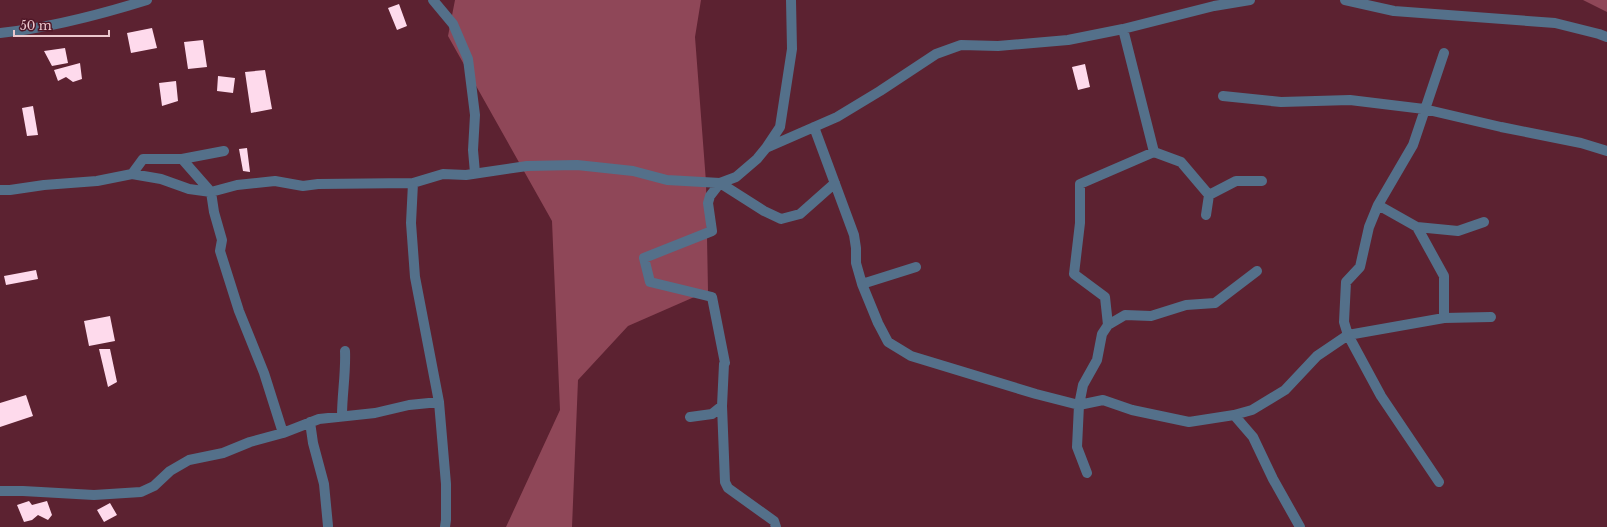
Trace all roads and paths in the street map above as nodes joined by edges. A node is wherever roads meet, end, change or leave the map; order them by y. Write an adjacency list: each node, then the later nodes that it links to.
1 (147, 0): 7 (street)
2 (433, 0): 18 (street)
3 (791, 0): 13 (street)
4 (1250, 0): 6 (street)
5 (1345, 0): 8 (street)
6 (1123, 30): 12 (street); 16 (street)
7 (0, 33)
8 (1607, 37)
9 (1444, 54): 11 (street)
10 (1223, 96): 11 (street)
11 (1424, 109): 15 (street); 27 (street)
12 (814, 127): 13 (street); 23 (street)
13 (766, 148): 22 (street)
14 (224, 150): 17 (street)
15 (1607, 151)
16 (1154, 152): 26 (street); 36 (street)
17 (182, 159): 19 (street); 25 (street)
18 (475, 173): 21 (street); 22 (street)
19 (132, 174): 24 (street); 25 (street)
20 (1262, 181): 26 (street)
21 (413, 183): 25 (street); 39 (street)
22 (720, 183): 23 (street); 41 (street)
23 (835, 183): 33 (street)
24 (0, 190)
25 (211, 192): 46 (street)
26 (1209, 195): 28 (street)
27 (1378, 205): 30 (street); 37 (street)
28 (1206, 216)
29 (1484, 222): 30 (street)
30 (1417, 227): 35 (street)
31 (916, 267): 33 (street)
32 (1257, 271): 36 (street)
33 (862, 284): 40 (street)
34 (1491, 317): 35 (street)
35 (1444, 318): 37 (street)
36 (1108, 325): 40 (street)
37 (1348, 335): 42 (street); 48 (street)
38 (345, 351): 43 (street)
39 (439, 402): 43 (street); 51 (street)
40 (1080, 405): 42 (street); 47 (street)
41 (722, 406): 44 (street); 52 (street)
42 (1234, 415): 53 (street)
43 (342, 416): 45 (street)
44 (690, 417)
45 (310, 422): 46 (street); 50 (street)
46 (283, 433): 49 (street)
47 (1087, 473)
48 (1439, 482)
49 (0, 491)
50 (328, 526)
51 (445, 527)
52 (776, 527)
53 (1300, 527)

